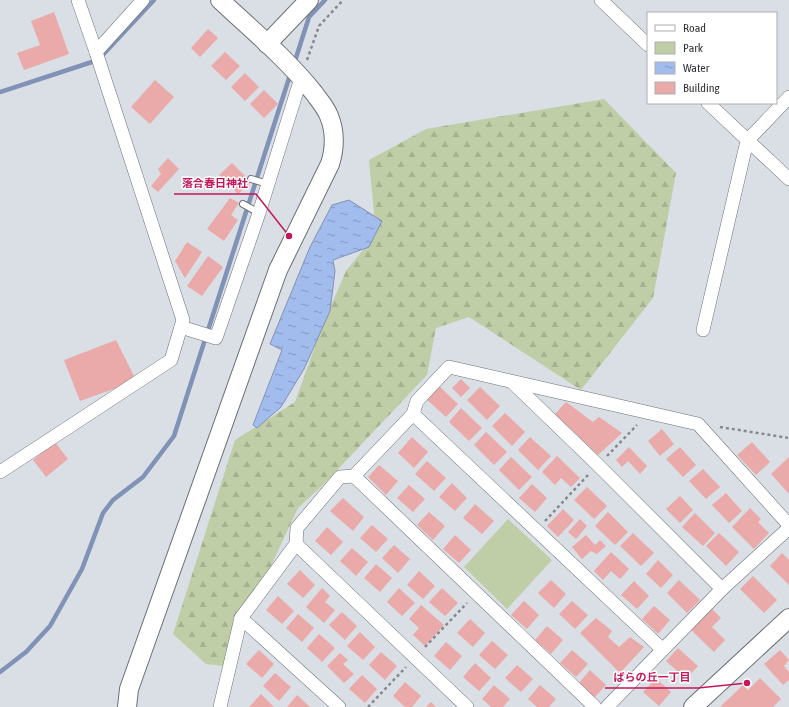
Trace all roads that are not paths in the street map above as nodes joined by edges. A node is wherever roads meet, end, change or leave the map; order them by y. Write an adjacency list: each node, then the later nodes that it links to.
1 (78, 0): 8 (street)
2 (143, 0): 8 (street)
3 (220, 0): 6 (street)
4 (309, 0): 6 (street)
5 (601, 0): 7 (street)
6 (267, 44): 9 (street)
7 (647, 44)
8 (96, 52): 18 (street)
9 (301, 78): 15 (street); 31 (street)
10 (789, 97): 12 (street)
11 (709, 104): 12 (street)
12 (747, 141): 14 (street); 19 (street)
13 (251, 179): 15 (lane)
14 (789, 180)
15 (268, 184): 17 (street)
16 (243, 204): 17 (lane)
17 (259, 213): 18 (street)
18 (181, 327): 22 (street)
19 (703, 330)
20 (512, 382): 21 (street); 24 (street); 27 (street)
21 (413, 414): 23 (street); 30 (street)
22 (0, 472)
23 (354, 476): 26 (street); 35 (street)
24 (789, 525)
25 (789, 528): 27 (street)
26 (296, 544): 28 (street); 34 (street)
27 (722, 588): 30 (street)
28 (241, 618): 32 (street); 33 (street)
29 (789, 618): 37 (street)
30 (662, 650): 36 (street)
31 (127, 707)
32 (220, 707)
33 (339, 707)
34 (466, 707)
35 (595, 707)
36 (607, 707)
37 (693, 707)

